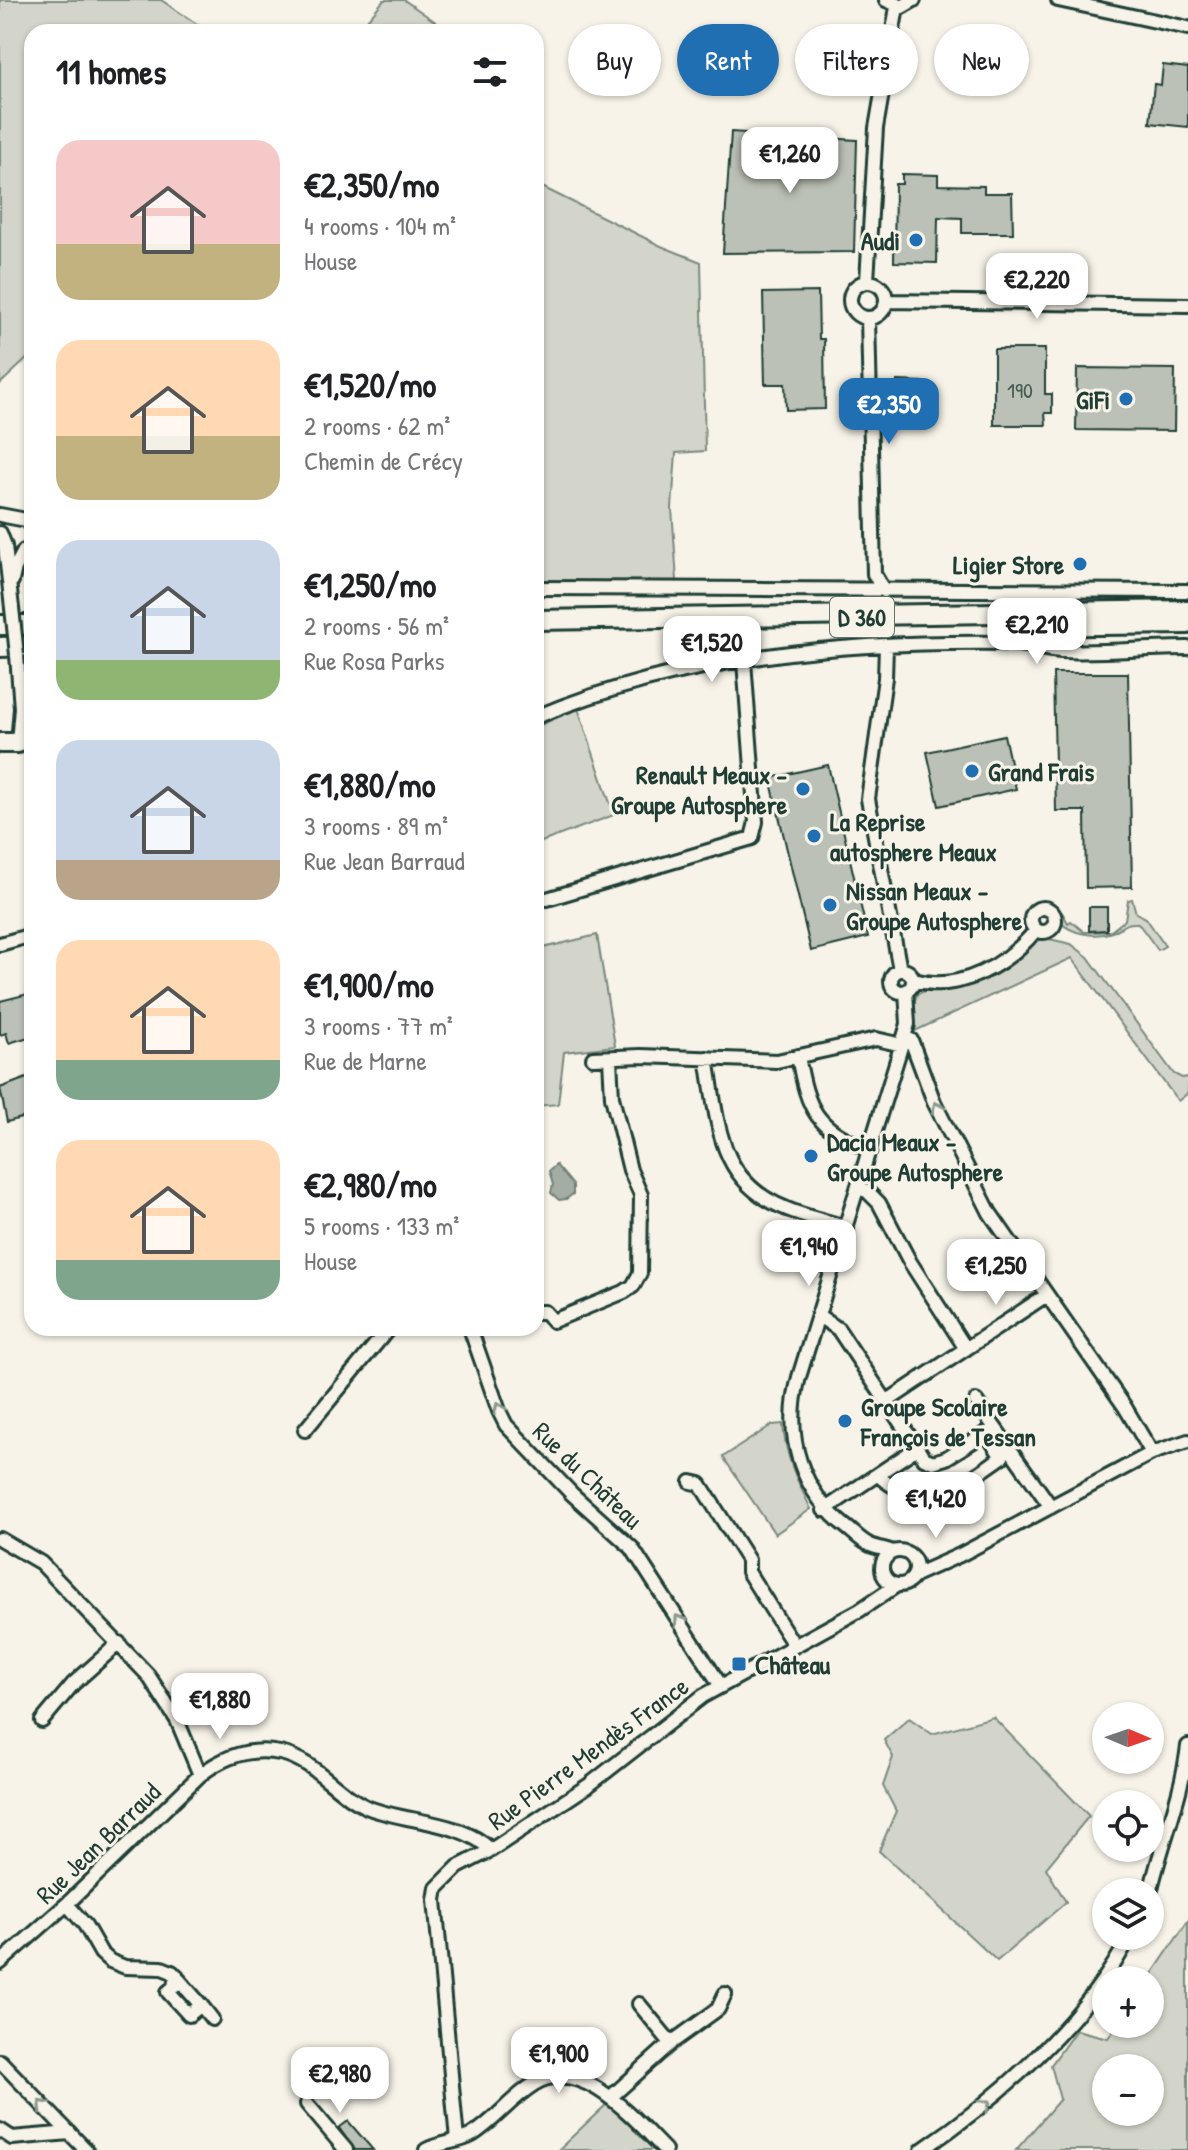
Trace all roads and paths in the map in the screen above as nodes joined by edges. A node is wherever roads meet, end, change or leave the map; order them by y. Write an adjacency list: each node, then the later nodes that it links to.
1 (914, 0): 3 (street)
2 (1058, 0): 4 (street)
3 (892, 3): 5 (street)
4 (1188, 28)
5 (867, 281): 6 (street); 8 (street)
6 (886, 301): 7 (street); 8 (street)
7 (1188, 305)
8 (868, 318): 15 (street)
9 (0, 515): 10 (street)
10 (15, 519): 11 (street); 12 (street)
11 (24, 520)
12 (2, 538): 13 (street); 20 (street)
13 (24, 549)
14 (24, 555): 20 (street)
15 (874, 574): 17 (street); 18 (street)
16 (544, 588): 17 (street)
17 (867, 591): 18 (street)
18 (884, 591): 19 (street)
19 (1188, 591)
20 (11, 592): 23 (street)
21 (1188, 610): 22 (highway, D 360)
22 (544, 620)
23 (20, 623): 25 (highway); 27 (highway); 30 (street, bridge)
24 (1188, 624): 26 (highway, D 360)
25 (0, 625)
26 (544, 633)
27 (0, 637)
28 (886, 646): 29 (street); 31 (street); 40 (street)
29 (1188, 648)
30 (16, 649): 32 (street)
31 (744, 661): 34 (street); 36 (street)
32 (20, 676): 33 (street); 35 (street)
33 (24, 690)
34 (544, 714)
35 (17, 743)
36 (547, 899)
37 (1036, 930): 41 (street)
38 (24, 937): 39 (street)
39 (0, 944)
40 (900, 970): 41 (street); 41 (street)
41 (909, 986): 42 (street)
42 (903, 1041): 43 (street); 47 (street); 50 (street, one-way to 42)
43 (798, 1056): 45 (street); 47 (street)
44 (593, 1058): 46 (street)
45 (707, 1058): 46 (street); 49 (street)
46 (610, 1059): 51 (street)
47 (870, 1150): 48 (street)
48 (858, 1188): 49 (street); 55 (street)
49 (847, 1228): 52 (street)
50 (1045, 1296): 55 (street); 61 (street)
51 (544, 1312)
52 (819, 1316): 57 (street); 65 (street)
53 (380, 1336): 58 (street)
54 (472, 1336): 77 (street, Rue du Château, one-way to 54)
55 (966, 1349): 57 (street)
56 (976, 1401): 64 (street)
57 (886, 1402): 60 (street)
58 (305, 1430)
59 (1188, 1441): 61 (street)
60 (917, 1448): 62 (street); 62 (street)
61 (1152, 1453): 64 (street)
62 (878, 1475): 65 (street)
63 (691, 1482): 76 (street)
64 (1051, 1507): 69 (street)
65 (824, 1510): 67 (street)
66 (0, 1539): 75 (street)
67 (870, 1545): 68 (street); 71 (street)
68 (893, 1552): 70 (street); 71 (street)
69 (960, 1555): 70 (street); 72 (street)
70 (913, 1558): 72 (street)
71 (883, 1572): 73 (street); 74 (street, Rue Pierre Mendès France)
72 (915, 1575): 73 (street)
73 (897, 1585): 74 (street, Rue Pierre Mendès France)
74 (864, 1607): 76 (street, Rue Pierre Mendès France)
75 (119, 1643): 78 (street); 80 (street)
76 (794, 1645): 77 (street, Rue Pierre Mendès France)
77 (721, 1686): 81 (street, Rue Pierre Mendès France)
78 (42, 1721)
79 (1188, 1746): 82 (street)
80 (200, 1775): 81 (street, Rue Jean Barraud); 83 (street, Rue Jean Barraud)
81 (491, 1850): 95 (street, Rue Pierre Mendès France)
82 (1153, 1878)
83 (67, 1904): 85 (street, Rue Jean Barraud); 88 (street)
84 (1123, 1950): 100 (street, one-way to 84)
85 (0, 1963)
86 (725, 1994): 89 (street)
87 (639, 2004): 89 (street)
88 (212, 2019)
89 (671, 2043): 91 (street)
90 (0, 2061): 94 (street, one-way to 90)
91 (612, 2096): 95 (street); 99 (street)
92 (307, 2104): 97 (street)
93 (0, 2130): 94 (street)
94 (70, 2133): 96 (street)
95 (457, 2140): 98 (street)
96 (86, 2150)
97 (346, 2150)
98 (426, 2150)
99 (665, 2150)
100 (922, 2150)

